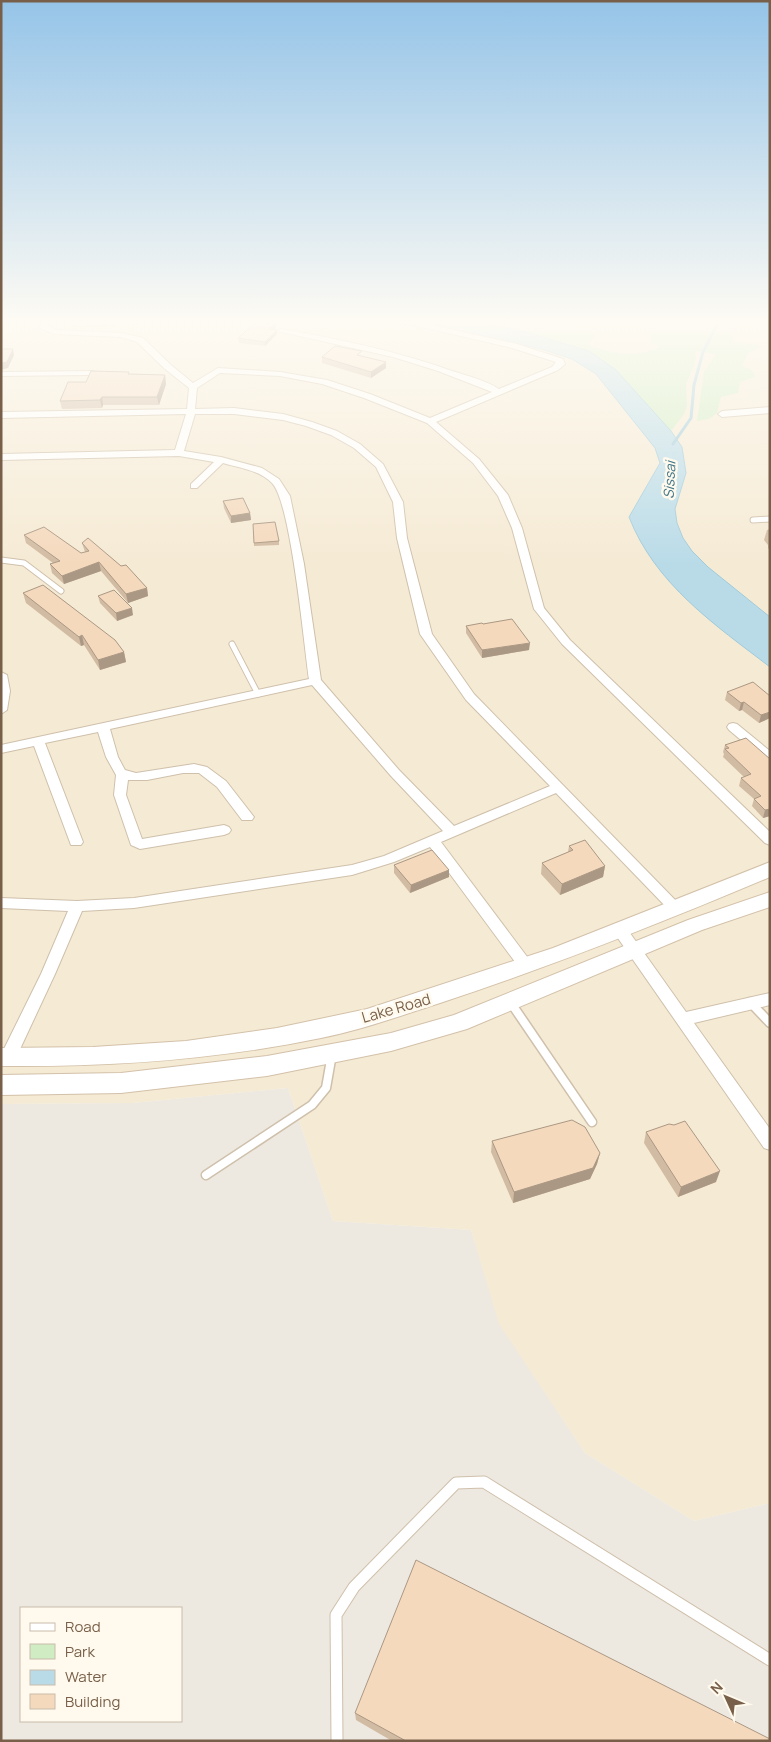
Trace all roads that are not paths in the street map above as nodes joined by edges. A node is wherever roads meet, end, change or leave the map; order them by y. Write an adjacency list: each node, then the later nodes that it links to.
1 (192, 402): 5 (street)
2 (383, 402): 8 (street)
3 (478, 402): 8 (street)
4 (770, 410): 6 (street)
5 (191, 412): 7 (street); 9 (street); 28 (street)
6 (722, 414)
7 (1, 415)
8 (430, 421): 32 (street)
9 (179, 453): 10 (street); 11 (street)
10 (1, 457)
11 (221, 460): 12 (street); 19 (street)
12 (194, 486)
13 (770, 519): 14 (lane)
14 (753, 520)
15 (1, 560): 16 (lane)
16 (61, 591)
17 (232, 644): 20 (lane)
18 (1, 675): 21 (street)
19 (315, 681): 20 (street); 31 (street)
20 (258, 694): 22 (street)
21 (1, 710)
22 (103, 727): 24 (street); 27 (street)
23 (733, 727): 26 (street)
24 (38, 741): 25 (street); 34 (street)
25 (1, 749)
26 (770, 758)
27 (122, 774): 29 (street); 30 (street)
28 (559, 787): 31 (street); 39 (street)
29 (247, 817)
30 (224, 830)
31 (452, 832): 33 (street)
32 (768, 836)
33 (432, 840): 38 (street); 42 (street)
34 (76, 842)
35 (770, 869): 39 (main road, Lake Road)
36 (770, 899): 41 (main road, Lake Road)
37 (1, 904): 38 (street)
38 (77, 906): 49 (street)
39 (676, 908): 40 (main road, Lake Road)
40 (620, 930): 41 (street); 42 (main road, Lake Road)
41 (634, 949): 44 (main road, Lake Road); 46 (street)
42 (526, 966): 49 (main road, Lake Road)
43 (770, 999): 45 (street)
44 (511, 1002): 48 (main road, Lake Road); 51 (lane)
45 (750, 1002): 46 (street); 47 (lane)
46 (683, 1019): 52 (street)
47 (770, 1023)
48 (332, 1054): 50 (main road, Lake Road); 53 (lane)
49 (4, 1057)
50 (1, 1085)
51 (592, 1122)
52 (770, 1143)
53 (206, 1175)
54 (770, 1660): 55 (lane)
55 (337, 1741)

